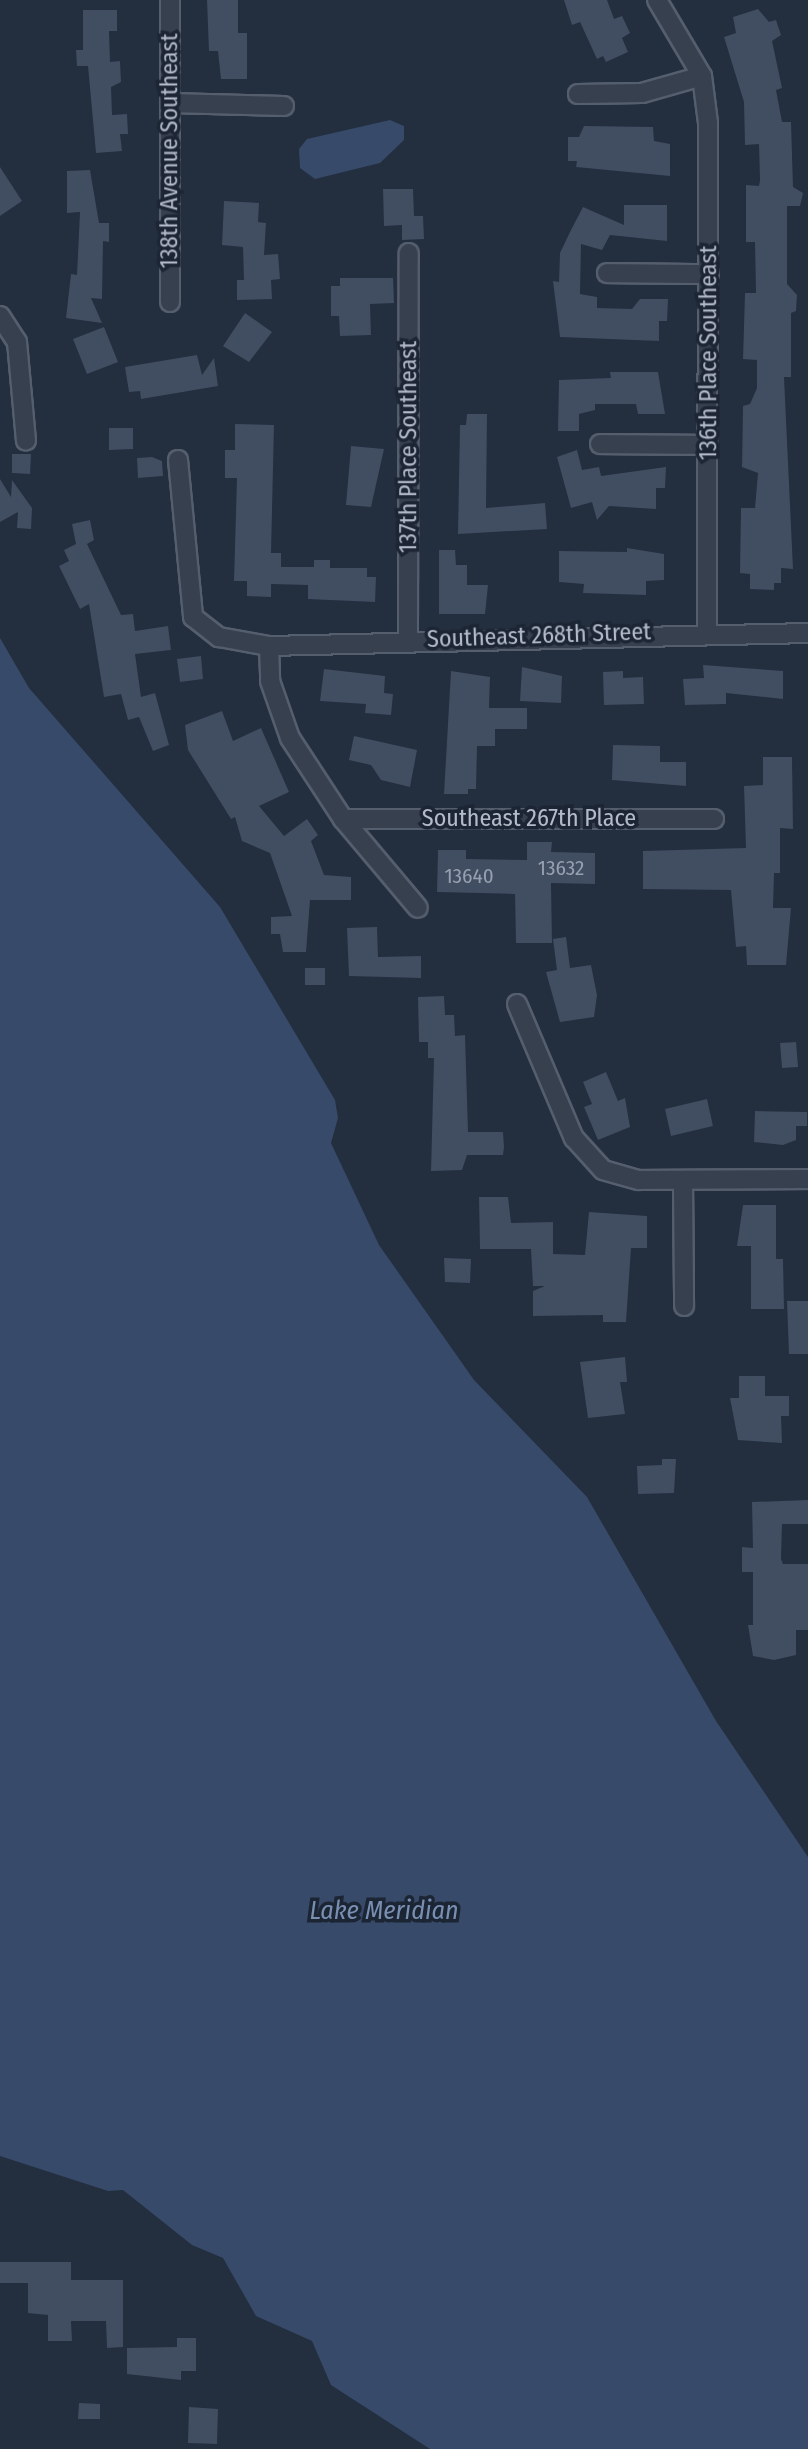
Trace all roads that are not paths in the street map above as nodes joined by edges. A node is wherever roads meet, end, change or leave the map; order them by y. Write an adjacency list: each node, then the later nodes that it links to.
1 (170, 0): 5 (street, 138th Avenue Southeast)
2 (657, 0): 3 (street)
3 (702, 76): 4 (street); 9 (street, 136th Place Southeast)
4 (578, 94)
5 (170, 103): 6 (street); 10 (street, 138th Avenue Southeast)
6 (284, 106)
7 (409, 253): 18 (street, 137th Place Southeast)
8 (607, 273): 9 (street)
9 (709, 274): 14 (street, 136th Place Southeast)
10 (170, 303)
11 (0, 316): 12 (street)
12 (26, 442)
13 (600, 444): 14 (street)
14 (708, 445): 16 (street, 136th Place Southeast)
15 (178, 460): 19 (street, Southeast 268th Street)
16 (707, 631): 17 (street, Southeast 268th Street); 18 (street, Southeast 268th Street)
17 (808, 633)
18 (408, 641): 19 (street, Southeast 268th Street)
19 (269, 646): 20 (street)
20 (343, 818): 21 (street, Southeast 267th Place); 22 (street)
21 (714, 818)
22 (418, 908)
23 (517, 1004): 25 (street)
24 (808, 1179): 25 (street)
25 (683, 1180): 26 (street)
26 (684, 1306)

